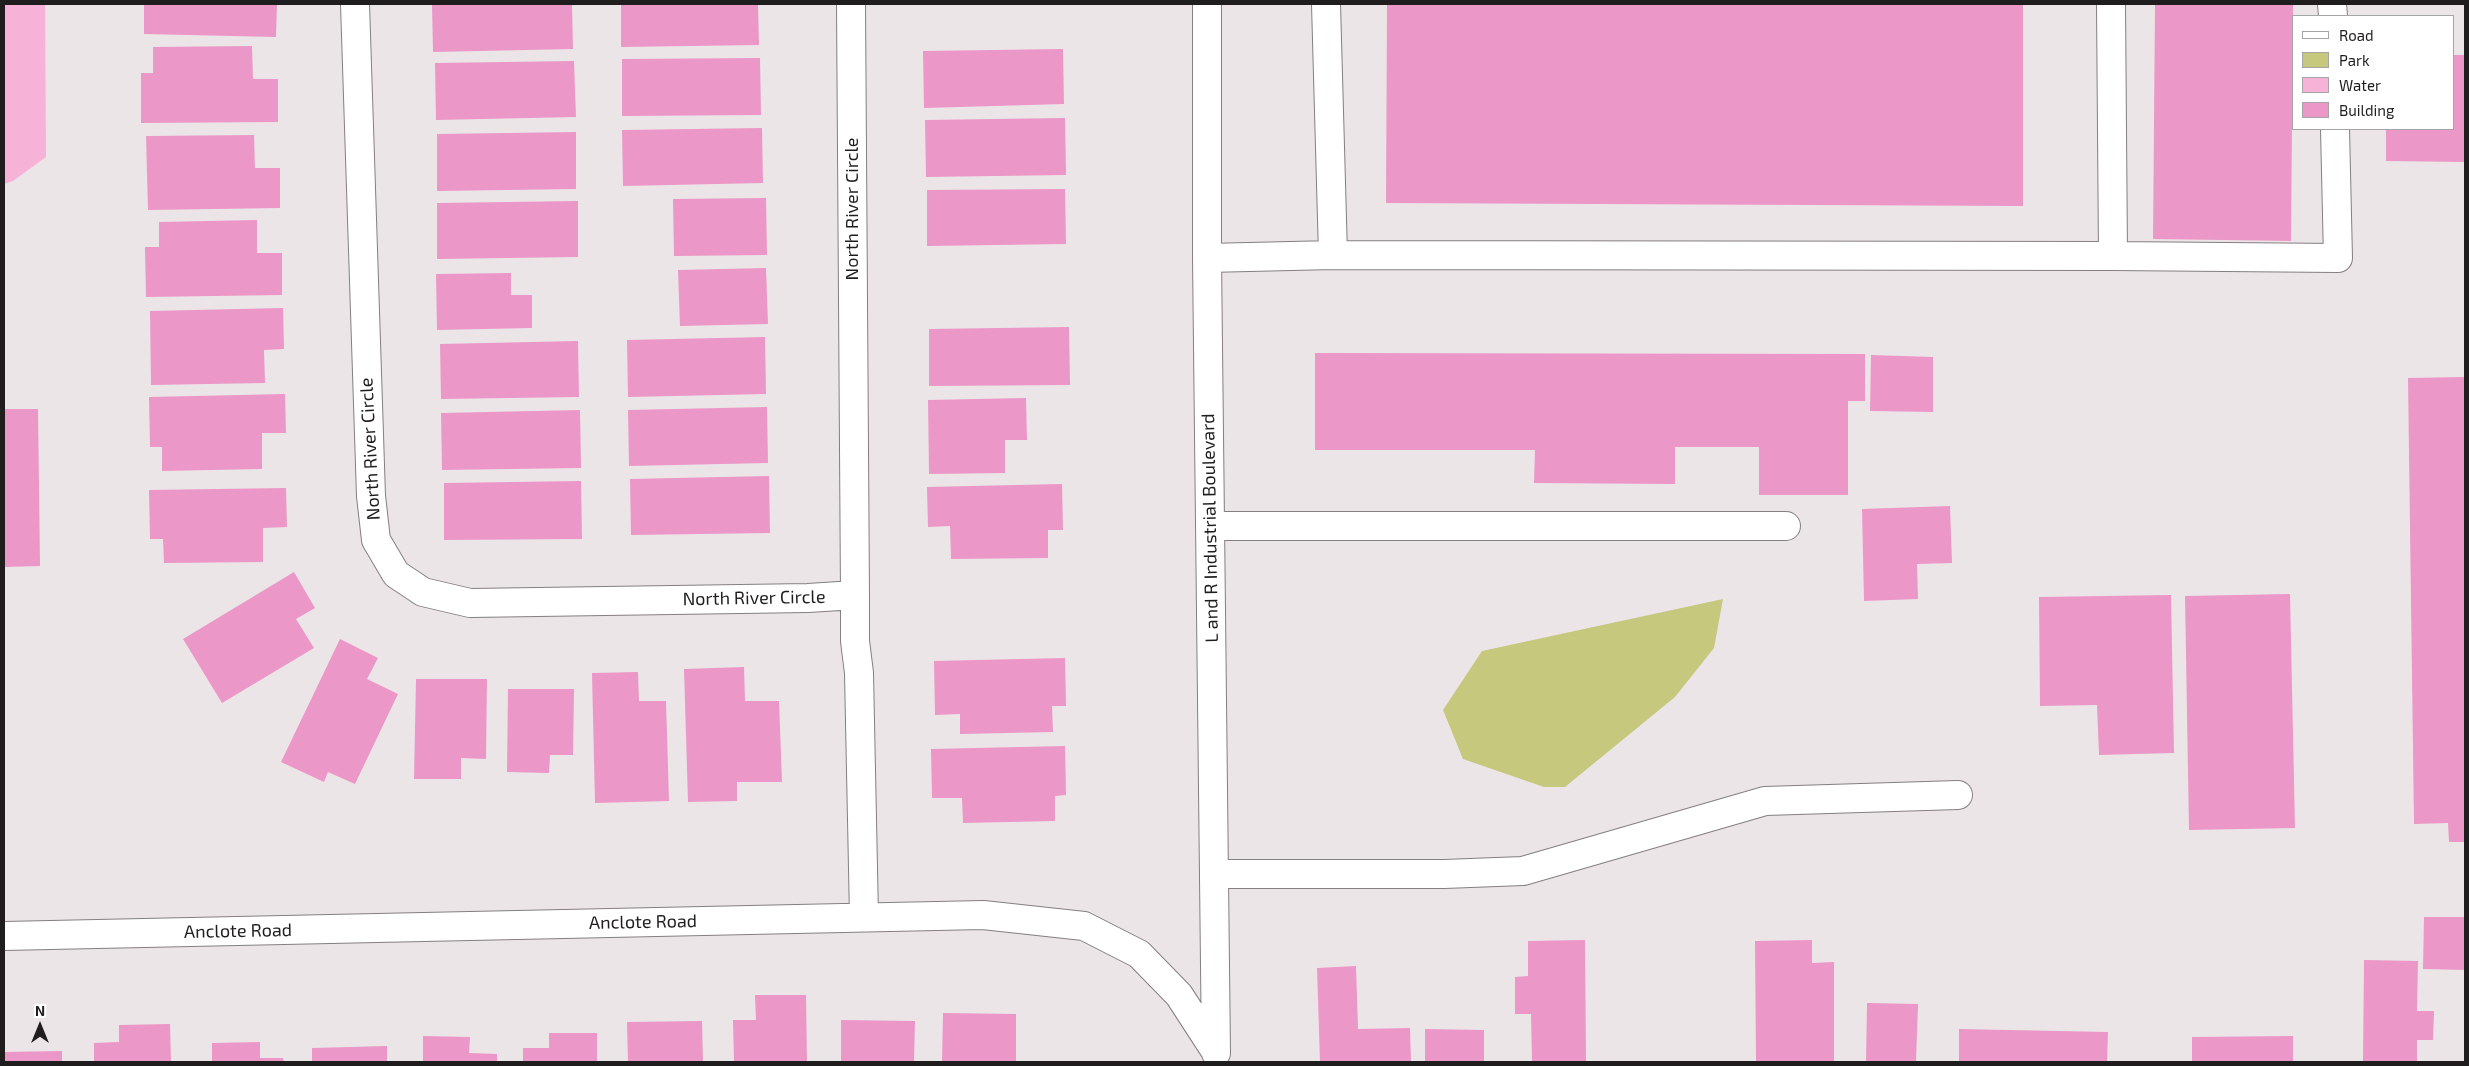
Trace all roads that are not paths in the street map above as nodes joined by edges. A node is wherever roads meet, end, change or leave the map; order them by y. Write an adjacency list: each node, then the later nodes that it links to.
1 (355, 4): 12 (street, North River Circle)
2 (851, 4): 12 (street, North River Circle)
3 (1207, 4): 9 (street, L and R Industrial Boulevard)
4 (1326, 4): 7 (street)
5 (2111, 4): 8 (street)
6 (2335, 130): 8 (street)
7 (1333, 255): 8 (street); 9 (street)
8 (2113, 256)
9 (1207, 258): 10 (street, L and R Industrial Boulevard)
10 (1210, 526): 11 (street); 14 (street, L and R Industrial Boulevard)
11 (1786, 526)
12 (855, 595): 15 (street, North River Circle)
13 (1958, 795): 14 (street)
14 (1214, 874): 17 (street, L and R Industrial Boulevard)
15 (864, 918): 16 (street, Anclote Road); 17 (street, Anclote Road)
16 (4, 936)
17 (1216, 1057)

